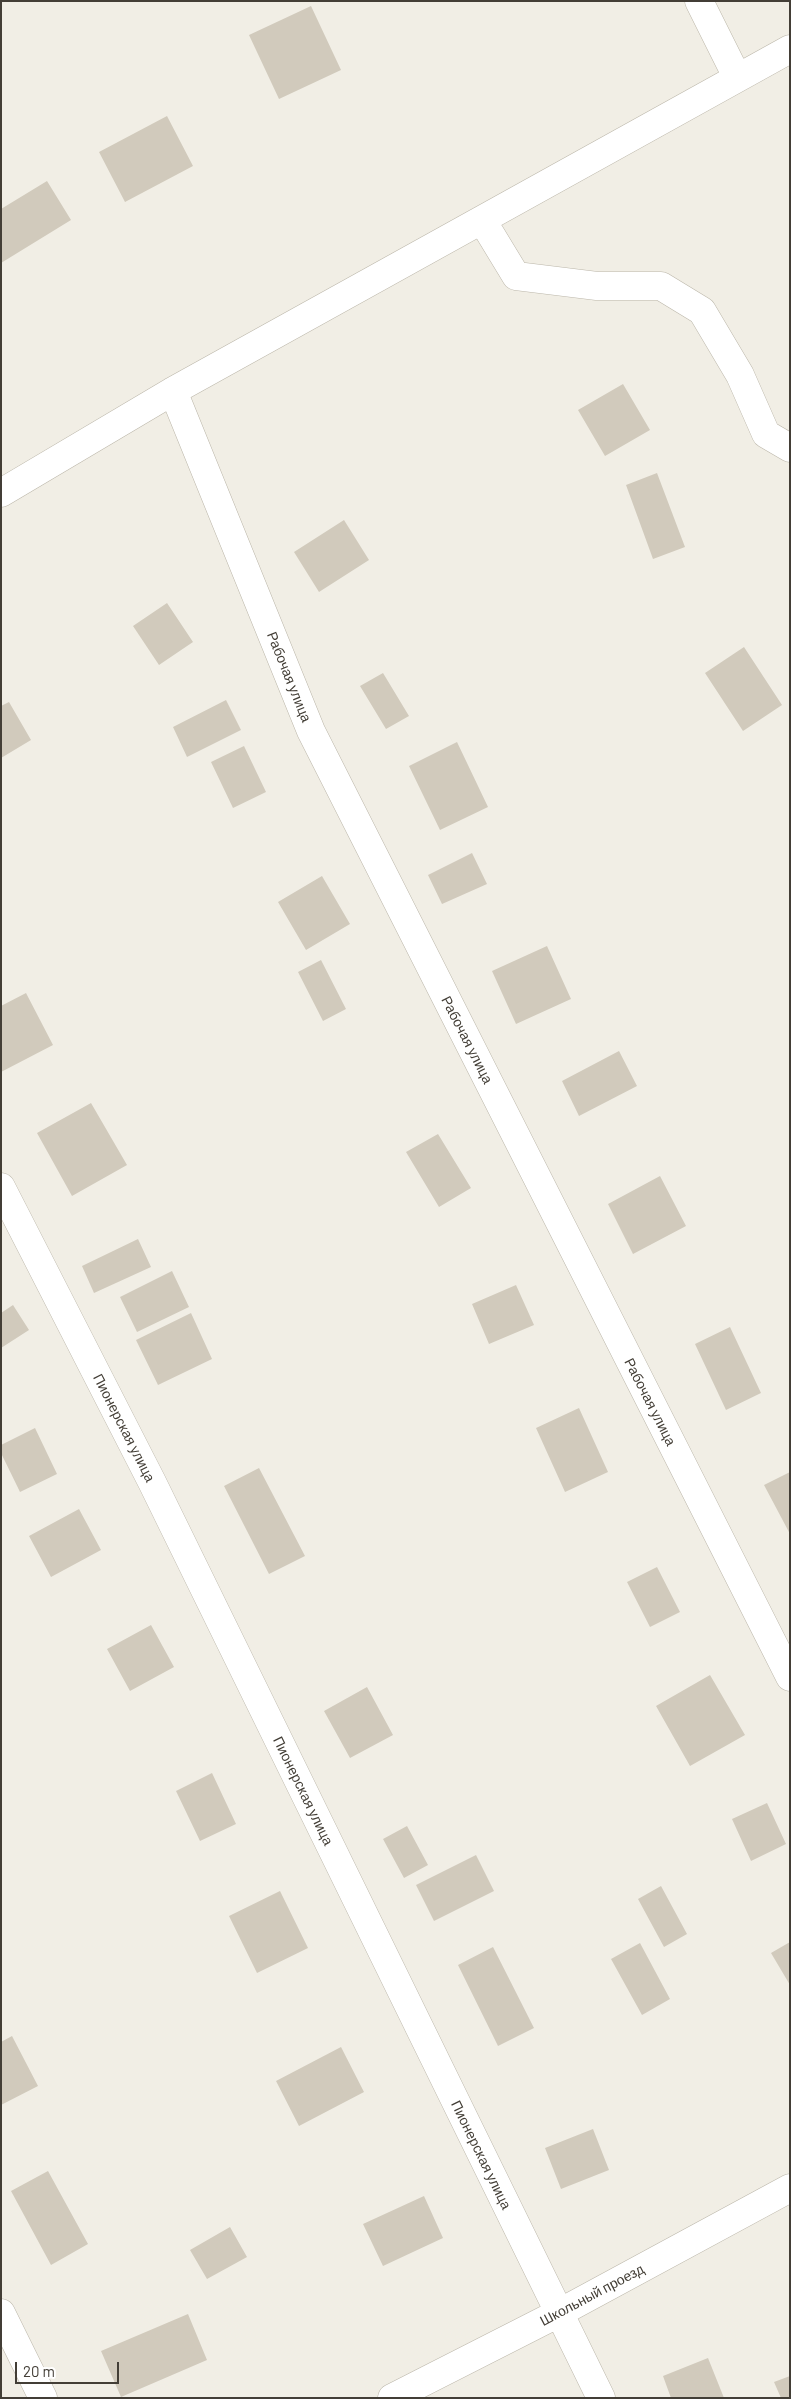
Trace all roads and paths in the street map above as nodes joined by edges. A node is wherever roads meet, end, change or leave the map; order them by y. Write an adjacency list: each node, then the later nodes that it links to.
1 (699, 1): 3 (street)
2 (790, 49): 3 (street)
3 (738, 77): 4 (street)
4 (482, 220): 5 (street); 6 (street)
5 (173, 391): 7 (street); 9 (street, Рабочая улица)
6 (790, 448)
7 (1, 493)
8 (1, 1187): 12 (street, Пионерская улица)
9 (790, 1677)
10 (790, 2188): 12 (street, Школьный проезд)
11 (1, 2313): 13 (street)
12 (559, 2313): 14 (street, Школьный проезд); 15 (street, Пионерская улица)
13 (44, 2398)
14 (392, 2398)
15 (602, 2398)

